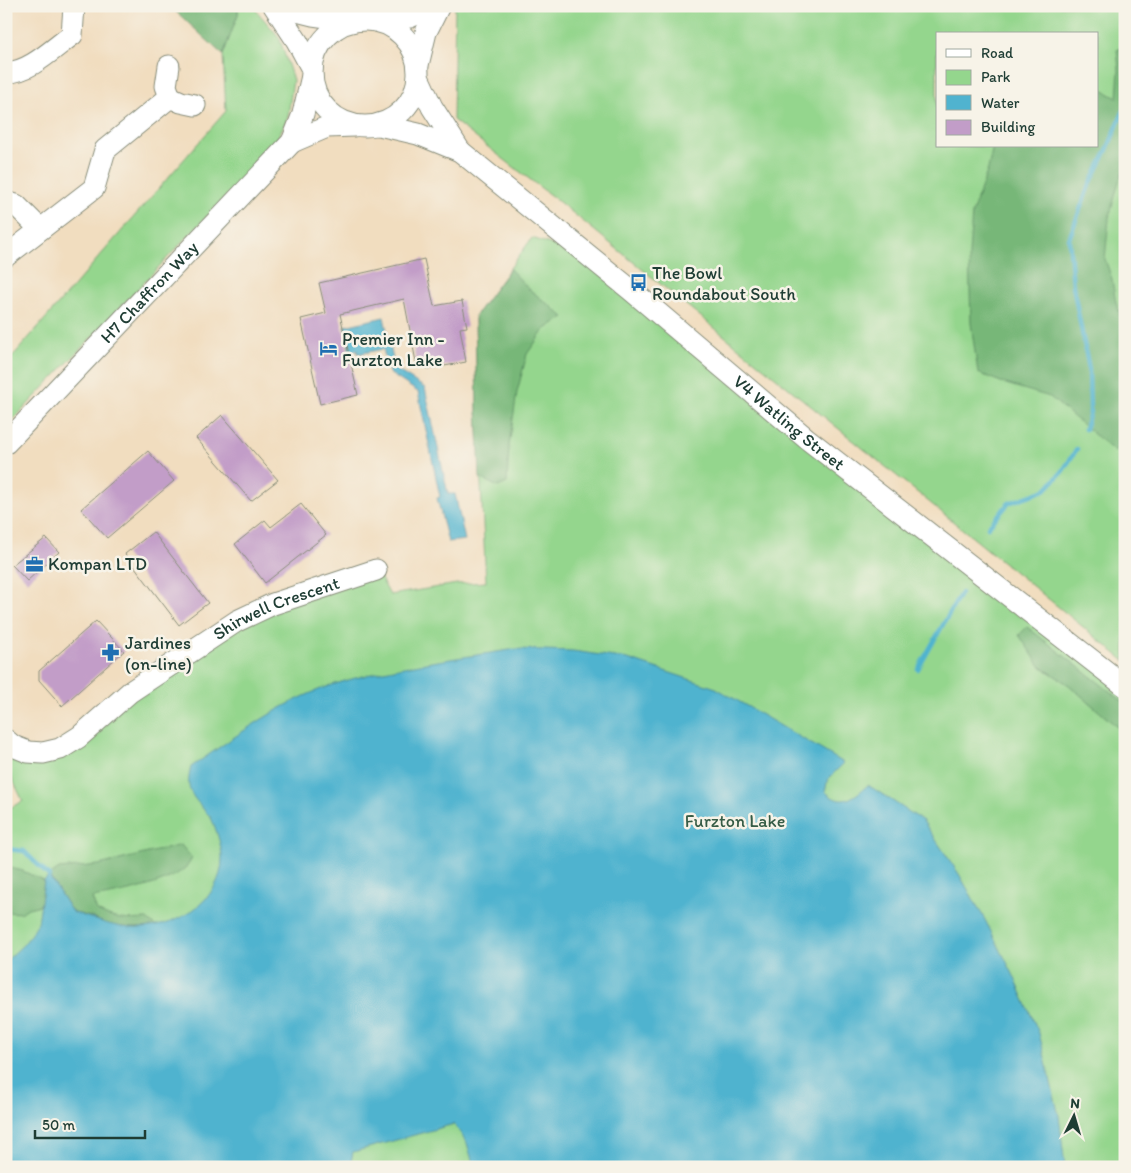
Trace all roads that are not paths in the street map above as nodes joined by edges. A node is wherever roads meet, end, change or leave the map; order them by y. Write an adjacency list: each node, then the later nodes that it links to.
1 (74, 6): 7 (street)
2 (275, 6): 5 (street); 8 (street)
3 (433, 6): 5 (street)
4 (439, 6): 9 (street)
5 (362, 21): 8 (street); 9 (street)
6 (169, 66): 10 (street)
7 (6, 72)
8 (312, 72): 13 (street); 14 (street, H7 Chaffron Way)
9 (418, 72): 12 (street); 15 (street, V4 Watling Street)
10 (170, 97): 11 (street); 17 (street)
11 (194, 105)
12 (378, 125): 13 (street); 15 (street, V4 Watling Street)
13 (357, 126): 14 (street, H7 Chaffron Way)
14 (292, 142): 19 (street, H7 Chaffron Way)
15 (460, 151): 21 (street, V4 Watling Street)
16 (6, 202): 17 (street)
17 (40, 230): 18 (street)
18 (6, 256)
19 (13, 436)
20 (376, 570): 22 (street, Shirwell Crescent)
21 (1125, 686)
22 (6, 740)

